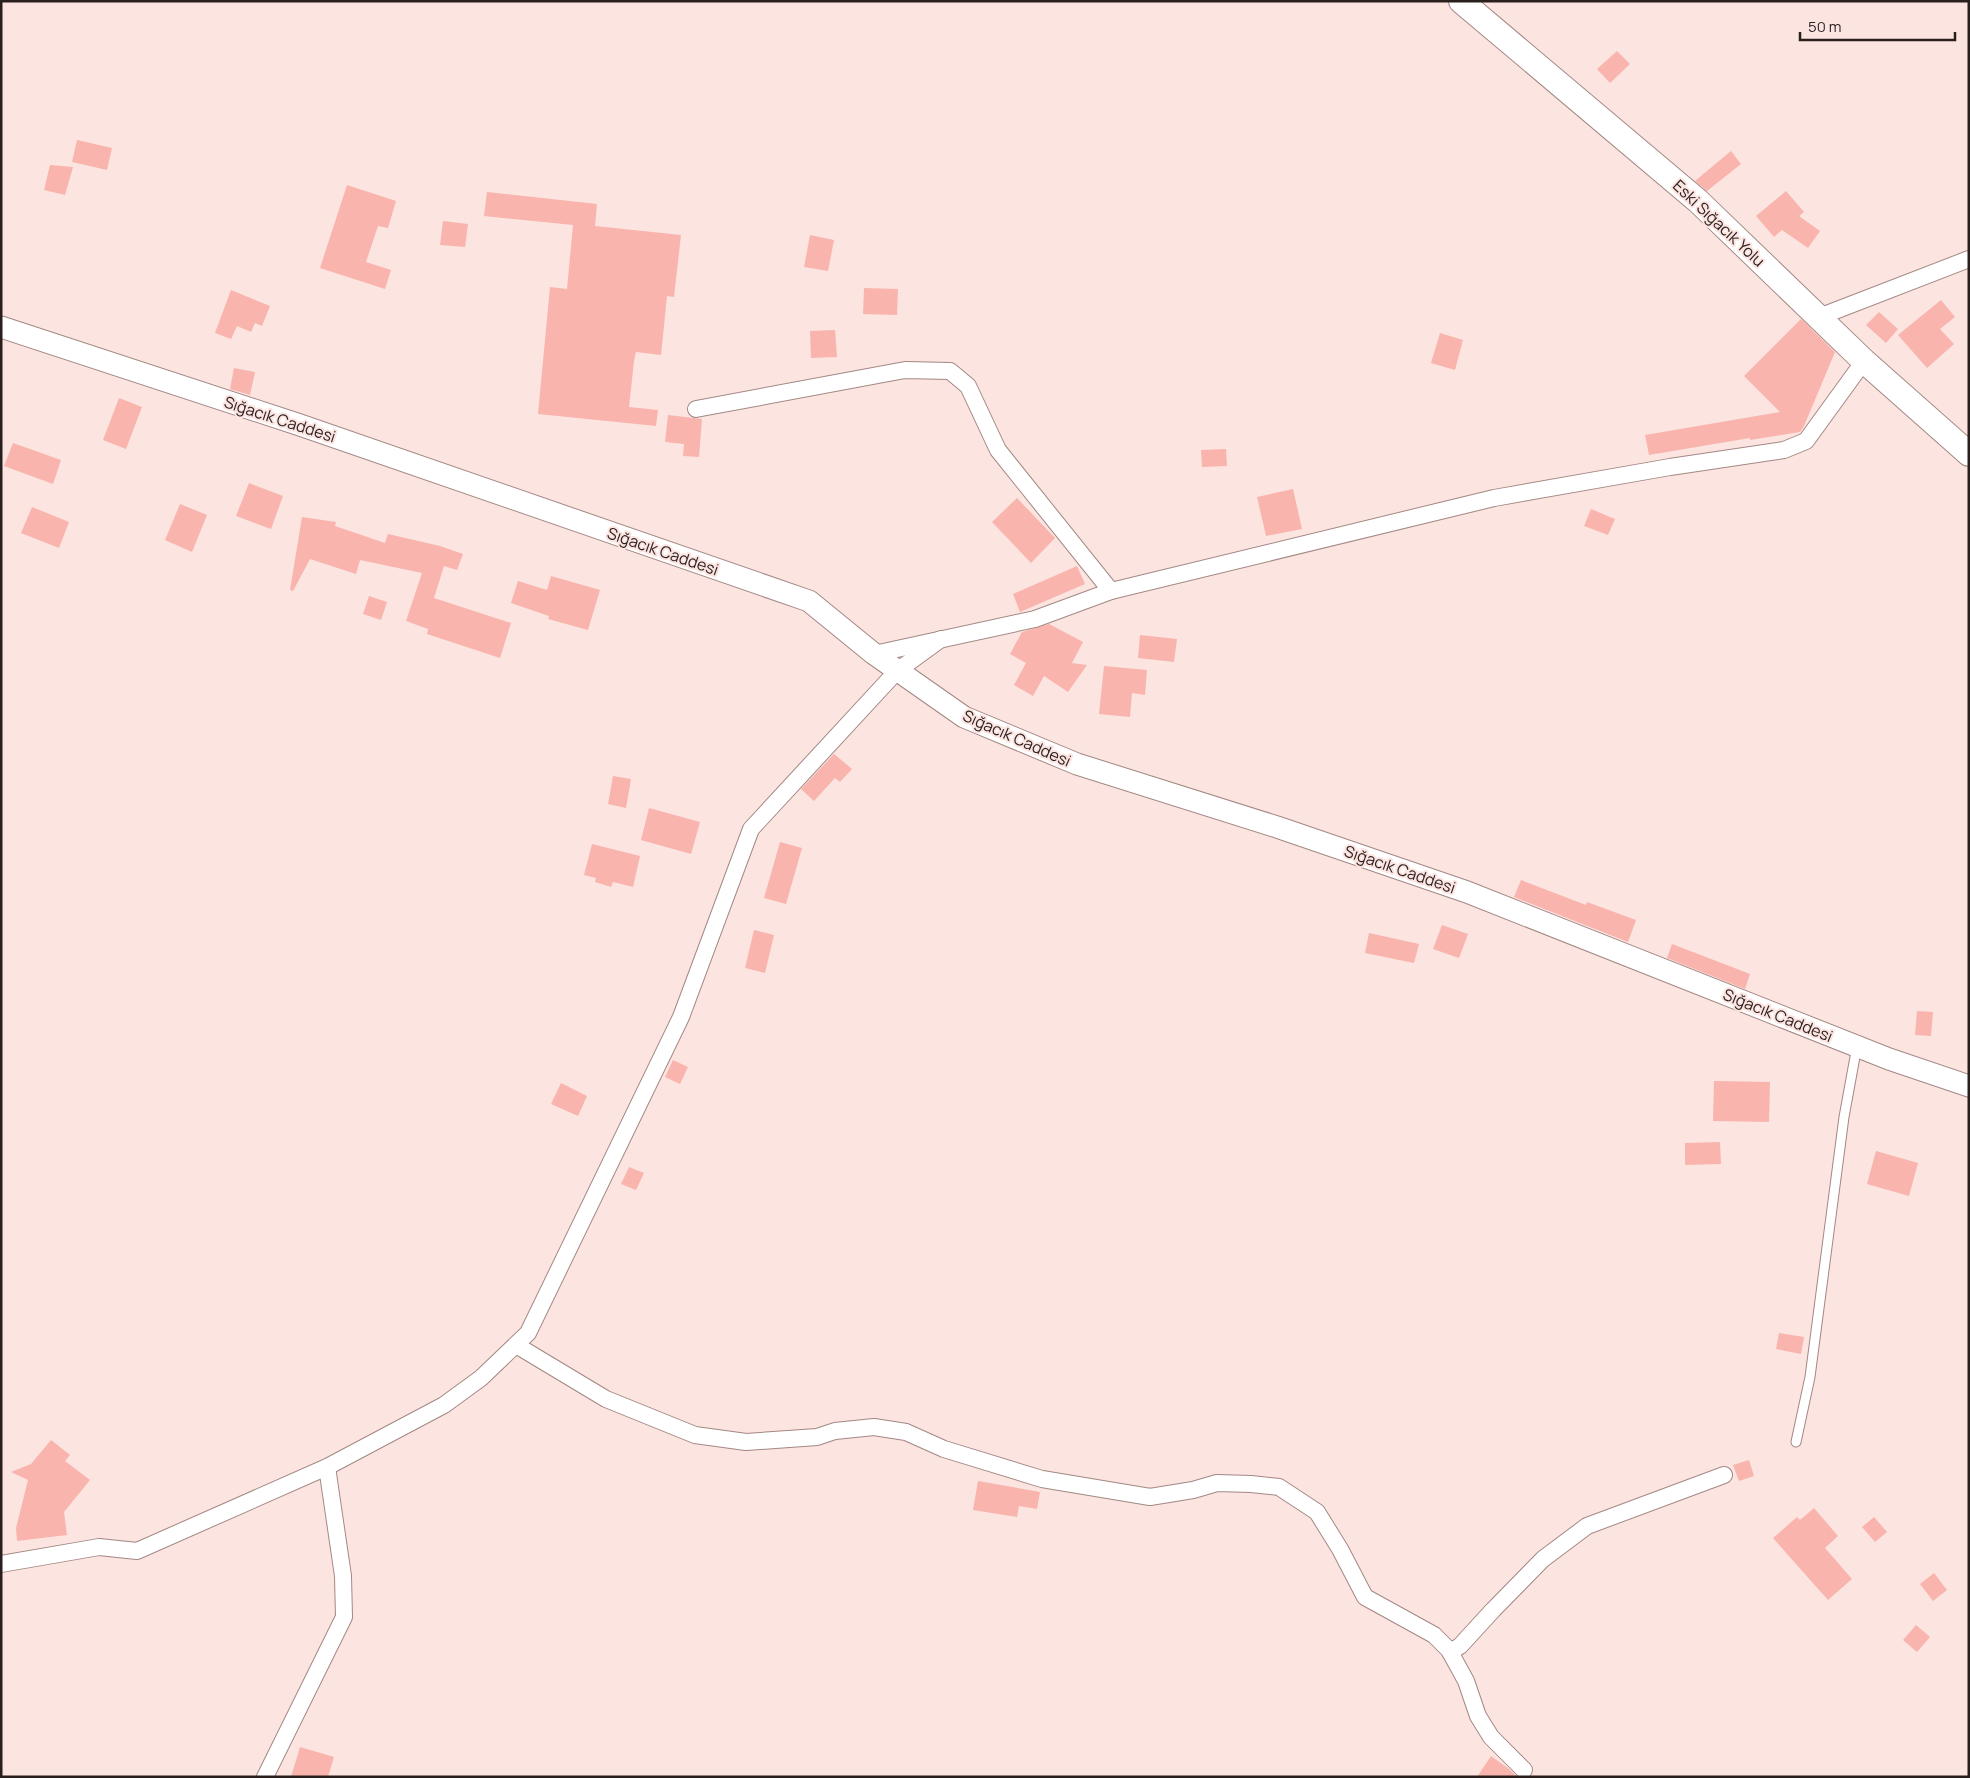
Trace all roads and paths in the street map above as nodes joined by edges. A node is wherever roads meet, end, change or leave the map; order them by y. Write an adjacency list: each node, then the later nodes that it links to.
1 (1461, 1): 3 (main road, Eski Sığacık Yolu)
2 (1969, 259): 3 (street)
3 (1819, 317): 5 (main road, Eski Sığacık Yolu)
4 (1, 327): 10 (street, Sığacık Caddesi)
5 (1864, 361): 7 (main road, Eski Sığacık Yolu); 8 (street)
6 (696, 409): 8 (street)
7 (1969, 454)
8 (1111, 591): 9 (street)
9 (941, 639): 10 (street); 11 (street)
10 (874, 654): 11 (street, Sığacık Caddesi)
11 (897, 671): 12 (street, Sığacık Caddesi); 14 (street)
12 (1857, 1046): 13 (street, Sığacık Caddesi); 15 (lane)
13 (1969, 1086)
14 (516, 1344): 16 (street); 19 (street)
15 (1796, 1442)
16 (327, 1467): 18 (street); 21 (street)
17 (1724, 1475): 19 (street)
18 (1, 1564)
19 (1450, 1652): 20 (street)
20 (1524, 1770)
21 (265, 1777)

